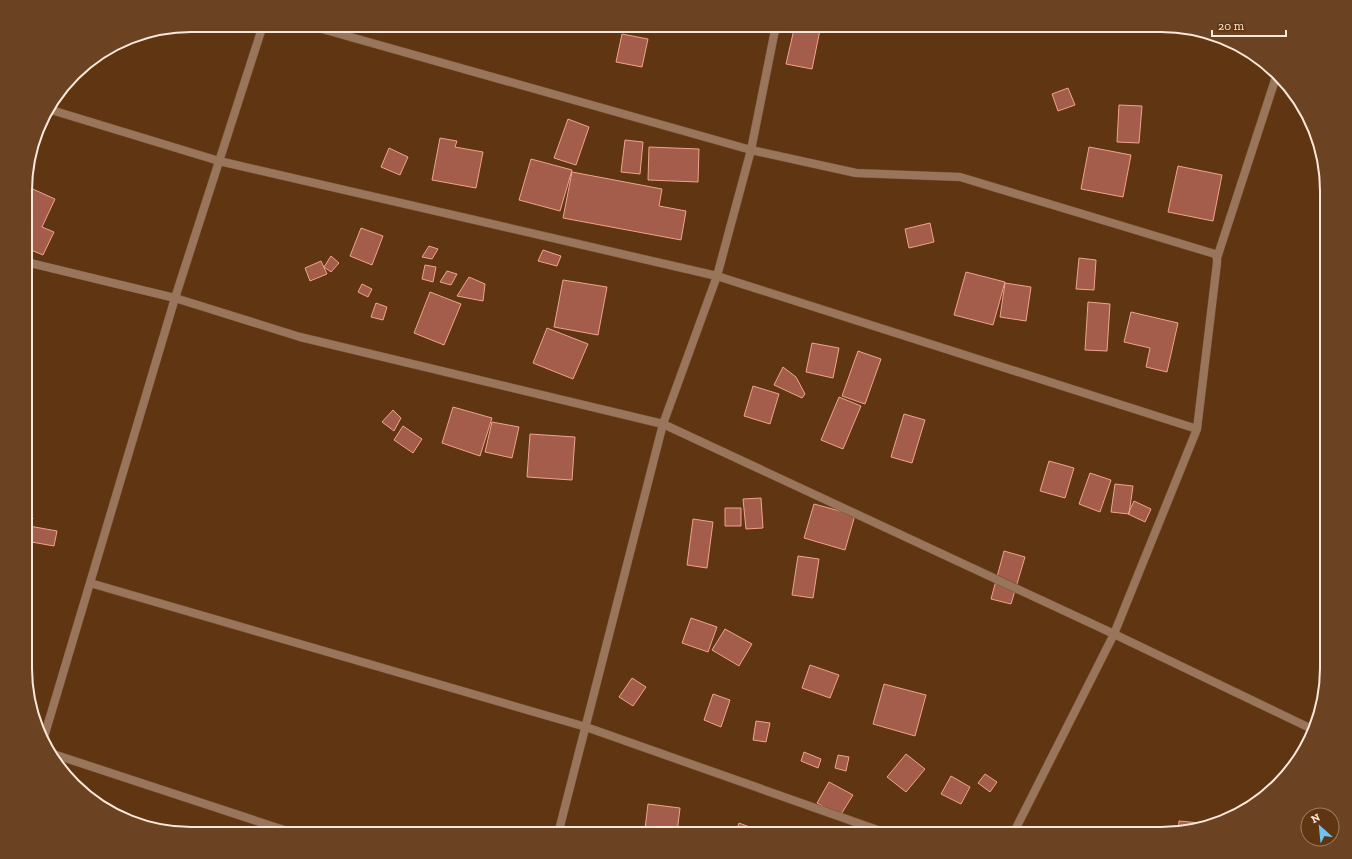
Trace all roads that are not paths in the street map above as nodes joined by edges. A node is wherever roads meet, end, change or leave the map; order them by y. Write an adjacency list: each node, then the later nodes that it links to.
1 (261, 32): 7 (street)
2 (333, 32): 6 (street)
3 (775, 32): 6 (street)
4 (1275, 81): 8 (street)
5 (53, 111): 7 (street)
6 (751, 150): 8 (street); 10 (street)
7 (219, 162): 10 (street); 11 (street)
8 (1217, 258): 13 (street)
9 (32, 263): 11 (street)
10 (717, 276): 12 (street); 13 (street)
11 (175, 298): 12 (street); 14 (street)
12 (663, 424): 15 (street); 16 (street)
13 (1197, 429): 15 (street)
14 (90, 583): 16 (street); 18 (street)
15 (1114, 634): 17 (street); 23 (street)
16 (586, 727): 21 (street); 22 (street)
17 (1309, 727)
18 (45, 732)
19 (59, 756): 20 (street)
20 (275, 827)
21 (560, 827)
22 (869, 827)
23 (1017, 827)

